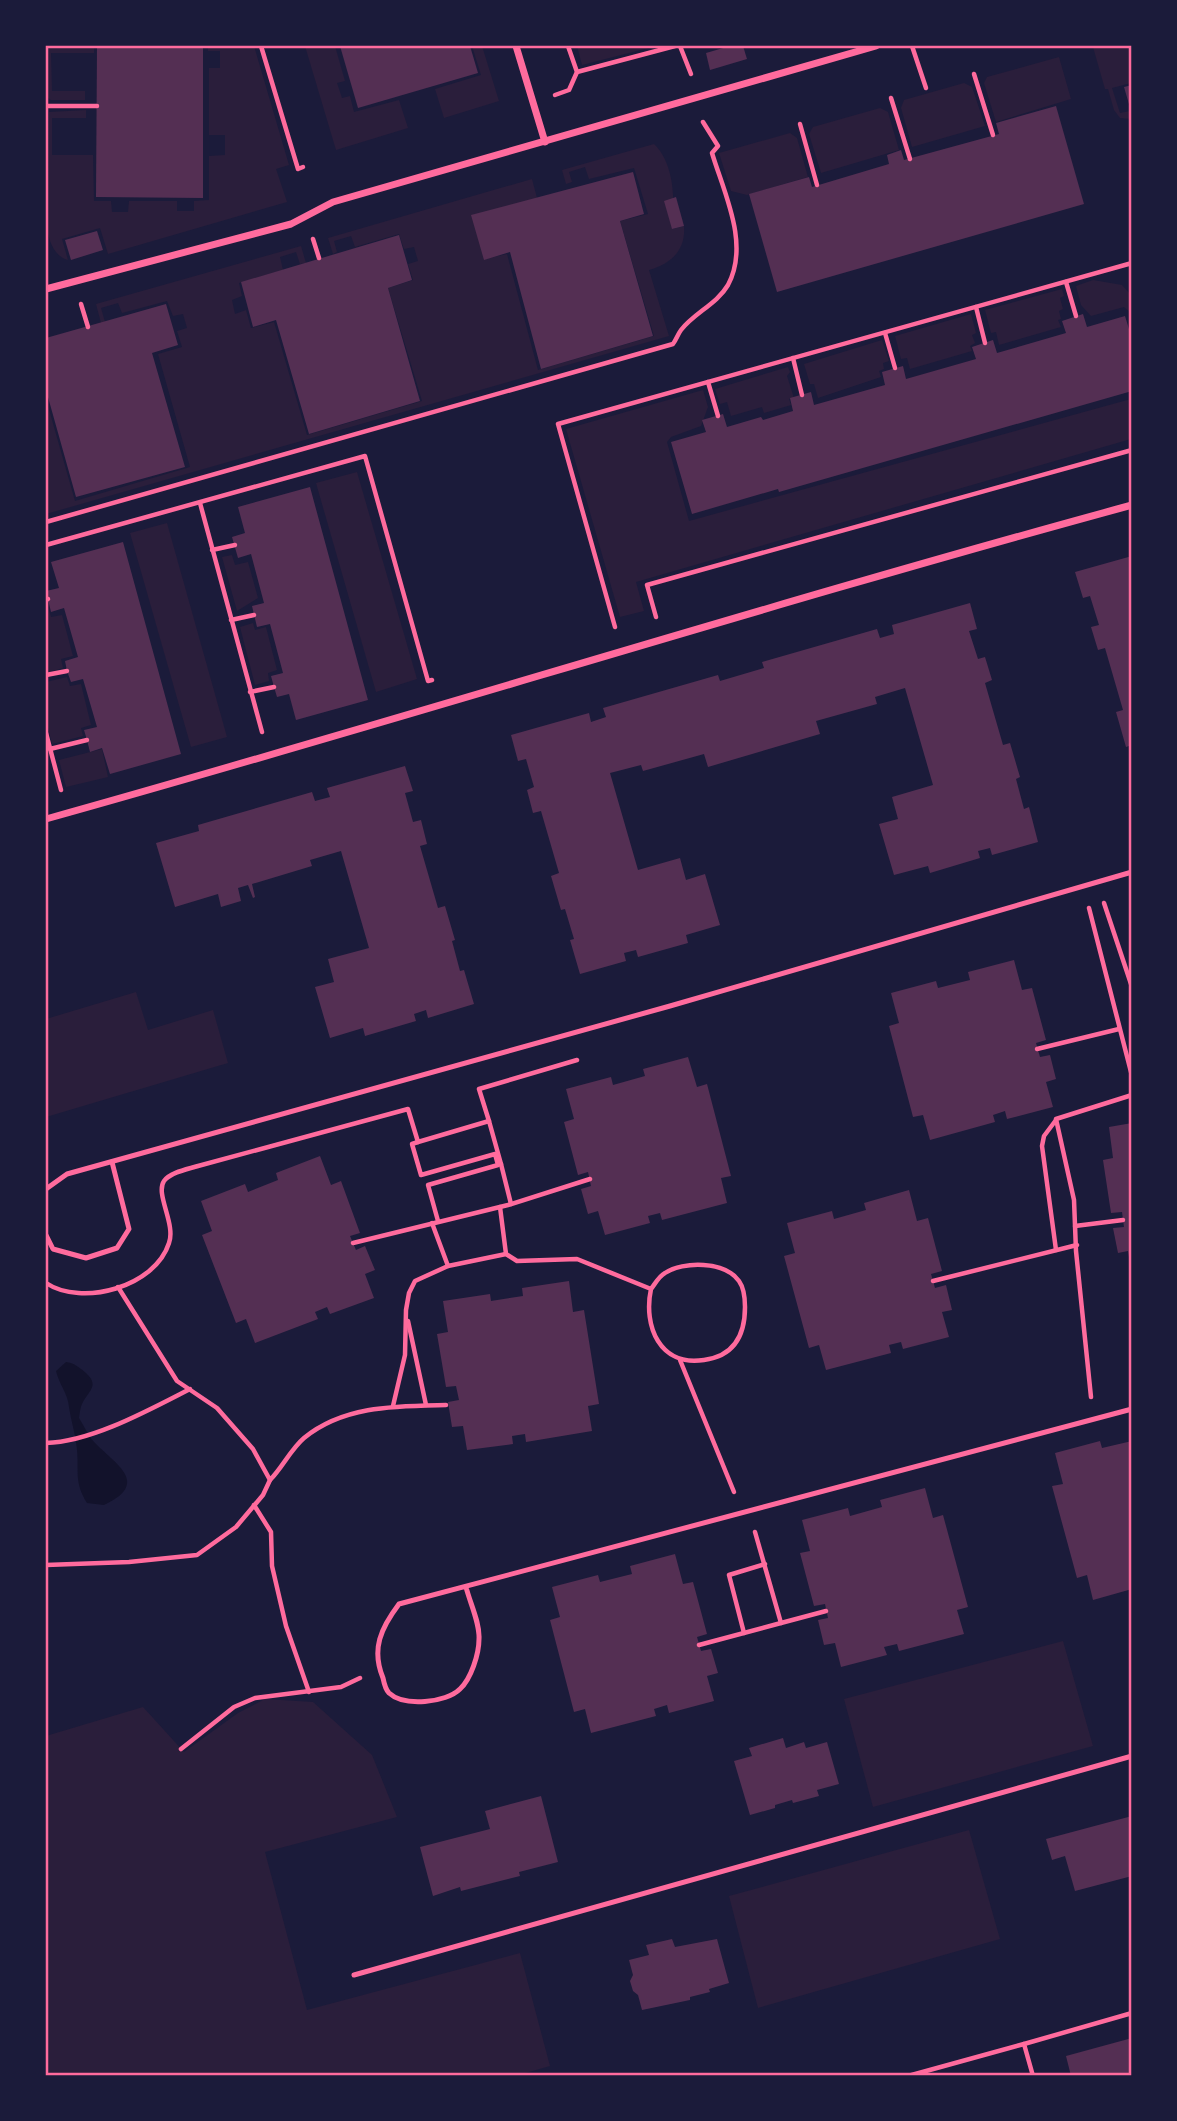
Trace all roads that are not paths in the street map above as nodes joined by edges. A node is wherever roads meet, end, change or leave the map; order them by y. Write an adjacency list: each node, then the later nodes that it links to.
1 (516, 46): 3 (street)
2 (876, 46): 3 (street)
3 (545, 142): 4 (street)
4 (46, 289)
5 (1132, 505): 6 (street)
6 (46, 819)
7 (1132, 872): 8 (lane)
8 (112, 1162): 9 (lane); 10 (lane)
9 (46, 1189)
10 (46, 1235)
11 (1132, 1409): 12 (lane)
12 (466, 1587): 12 (lane)
13 (1132, 1756): 14 (lane)
14 (354, 1975)

